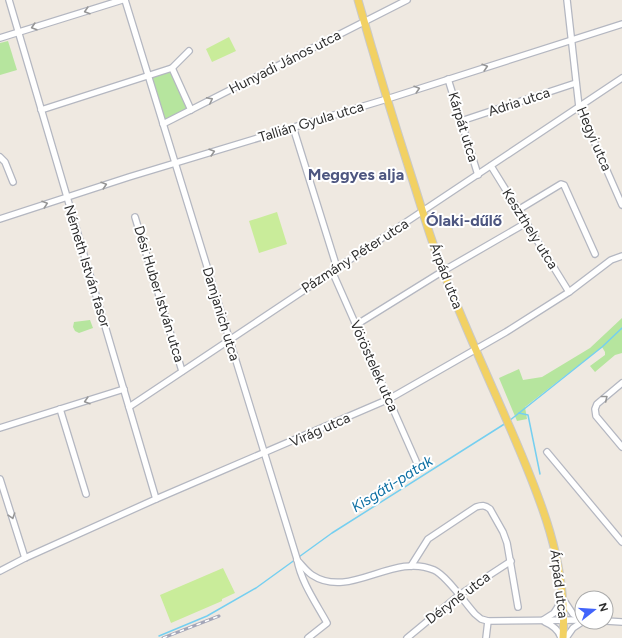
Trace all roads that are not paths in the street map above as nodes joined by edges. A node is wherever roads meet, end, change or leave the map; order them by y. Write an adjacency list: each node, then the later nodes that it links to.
1 (9, 0): 8 (street, Németh István fasor)
2 (124, 0): 8 (street, one-way to 8); 13 (street, Damjanich utca)
3 (358, 0): 6 (main road, Árpád utca)
4 (407, 0): 6 (street, Hunyadi János utca)
5 (567, 0): 10 (street, Hegyi utca)
6 (364, 22): 17 (main road, Árpád utca); 20 (street, Hunyadi János utca, one-way to 6)
7 (622, 24): 10 (street, Tallián Gyula utca)
8 (18, 32): 9 (street); 19 (street, Németh István fasor)
9 (0, 38)
10 (571, 40): 15 (street, Tallián Gyula utca, one-way to 10); 16 (street, Hegyi utca)
11 (189, 51): 12 (street)
12 (172, 68): 13 (street); 20 (street)
13 (148, 76): 19 (street); 22 (street, Damjanich utca)
14 (622, 78): 18 (street, Pázmány Péter utca)
15 (448, 79): 17 (street, Tallián Gyula utca, one-way to 15); 21 (street, Kárpát utca)
16 (576, 83): 18 (street, Hegyi utca); 21 (street, Adria utca)
17 (387, 98): 23 (street, Tallián Gyula utca); 32 (main road, Árpád utca)
18 (579, 107): 26 (street, Pázmány Péter utca); 30 (street, Hegyi utca)
19 (41, 110): 29 (street, Németh István fasor)
20 (191, 110): 22 (street, Hunyadi János utca)
21 (461, 121): 27 (street, Kárpát utca)
22 (163, 124): 25 (street, Damjanich utca)
23 (293, 128): 25 (street, Tallián Gyula utca, one-way to 23); 38 (street, Vöröstelek utca)
24 (0, 156): 28 (street)
25 (175, 163): 29 (street, Tallián Gyula utca, one-way to 25); 42 (street, Damjanich utca)
26 (491, 166): 27 (street, Pázmány Péter utca); 31 (street, Keszthely utca)
27 (478, 175): 32 (street, Pázmány Péter utca)
28 (13, 182)
29 (67, 197): 34 (street, Tallián Gyula utca, one-way to 29); 46 (street, Németh István fasor)
30 (622, 205)
31 (518, 210): 35 (street, Keszthely utca); 36 (street)
32 (423, 212): 38 (street, Pázmány Péter utca); 39 (main road, Árpád utca)
33 (135, 217): 44 (street, Dési Huber István utca)
34 (0, 219)
35 (526, 222): 39 (street); 40 (street, Keszthely utca)
36 (596, 254)
37 (622, 256): 40 (street, Virág utca)
38 (334, 270): 41 (street, Vöröstelek utca); 42 (street, Pázmány Péter utca)
39 (443, 271): 41 (street); 43 (main road, Árpád utca)
40 (569, 292): 43 (street, Virág utca)
41 (356, 325): 47 (street, Vöröstelek utca)
42 (228, 340): 44 (street, Pázmány Péter utca); 53 (street, Damjanich utca)
43 (476, 350): 47 (street, Virág utca); 68 (main road, Árpád utca)
44 (182, 371): 48 (street, Pázmány Péter utca)
45 (622, 383): 51 (street, one-way to 45)
46 (124, 389): 48 (street, Németh István fasor); 49 (street, one-way to 49)
47 (389, 399): 53 (street, Virág utca); 54 (street, Vöröstelek utca)
48 (129, 406): 57 (street, Németh István fasor)
49 (60, 409): 50 (street); 56 (street)
50 (0, 428)
51 (622, 447)
52 (547, 452): 58 (street)
53 (264, 454): 57 (street, Virág utca); 61 (street, Damjanich utca)
54 (416, 461)
55 (0, 479): 60 (street, one-way to 60)
56 (86, 494)
57 (156, 499): 60 (street, Virág utca)
58 (620, 535): 59 (street)
59 (622, 542)
60 (25, 558): 64 (street, Virág utca)
61 (296, 558): 65 (street); 66 (street, Damjanich utca)
62 (511, 561): 63 (street); 67 (street, Déryné utca); 69 (street)
63 (411, 566): 65 (street); 67 (street)
64 (0, 571)
65 (312, 575): 66 (street)
66 (304, 582): 76 (street, Damjanich utca)
67 (459, 595): 71 (street); 77 (street, Déryné utca)
68 (563, 599): 70 (street); 72 (street); 73 (main road, Árpád utca)
69 (518, 607)
70 (574, 615)
71 (488, 621): 72 (street); 78 (street)
72 (541, 621): 73 (street); 79 (street)
73 (564, 621): 74 (street); 79 (main road, Árpád utca)
74 (574, 621)
75 (574, 627): 80 (street)
76 (308, 638)
77 (407, 638)
78 (486, 638)
79 (562, 638)
80 (566, 638)

